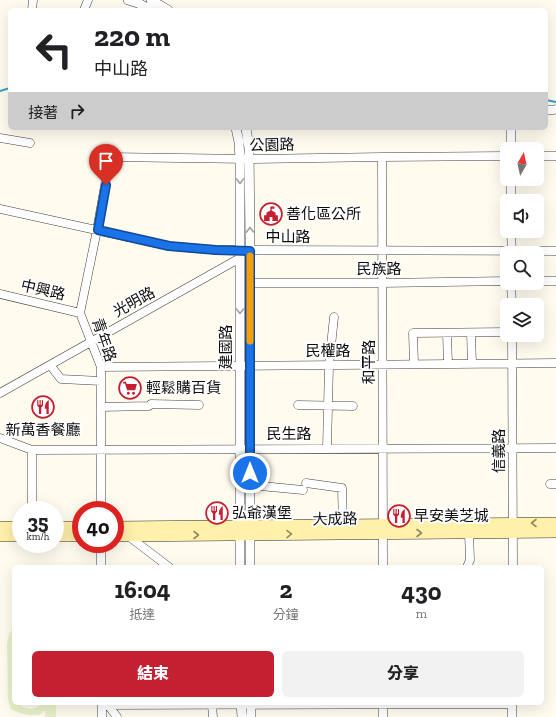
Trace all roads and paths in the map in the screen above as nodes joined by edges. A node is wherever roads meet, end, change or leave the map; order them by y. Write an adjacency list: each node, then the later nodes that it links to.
1 (128, 0): 3 (street)
2 (151, 0): 4 (street)
3 (147, 8)
4 (165, 8)
5 (236, 130): 15 (street, 建國路)
6 (246, 130): 15 (street, 建國路)
7 (511, 130): 9 (street)
8 (0, 138): 10 (street)
9 (511, 142)
10 (30, 143)
11 (500, 156): 14 (street, 公園路)
12 (544, 156): 13 (street)
13 (556, 156)
14 (382, 157): 15 (street, 公園路); 19 (street, 和平路)
15 (244, 159): 17 (street, 公園路); 18 (street, 建國路, one-way to 15); 23 (street, 建國路, one-way to 23)
16 (0, 209): 17 (street, 中山路)
17 (98, 230): 23 (street, 中山路); 30 (street, 青年路)
18 (250, 251): 19 (street, 中山路); 23 (street, 中山路); 27 (street, 建國路)
19 (383, 251): 22 (street, 中山路); 28 (street, 和平路)
20 (544, 251): 21 (street, 中山路)
21 (556, 251)
22 (500, 252)
23 (240, 254): 35 (street, 光明路); 45 (street, 建國路, one-way to 45)
24 (500, 281): 28 (street, 民族路)
25 (544, 281): 26 (street)
26 (556, 281)
27 (250, 283): 28 (street, 民族路); 46 (street, 建國路)
28 (382, 283): 38 (street, 和平路)
29 (0, 294): 30 (street, 中興路)
30 (80, 313): 35 (street, 青年路)
31 (334, 317): 44 (street)
32 (500, 332): 34 (street)
33 (447, 333): 34 (street); 39 (street); 40 (street)
34 (471, 333): 41 (street)
35 (91, 342): 43 (street, 光明路); 47 (street, 青年路)
36 (512, 342): 42 (street, 信義路)
37 (556, 363): 42 (street, 民權路)
38 (382, 364): 39 (street, 民權路); 44 (street, 民權路); 57 (street, 和平路)
39 (414, 364): 40 (street, 民權路)
40 (448, 364): 41 (street, 民權路)
41 (472, 364): 42 (street, 民權路)
42 (513, 364): 58 (street, 信義路)
43 (50, 365): 48 (street); 49 (street, 光明路)
44 (329, 365): 46 (street, 民權路); 52 (street)
45 (239, 366): 46 (street, 民權路); 47 (street, 民權路); 61 (street, 建國路)
46 (250, 366): 62 (street, 建國路)
47 (101, 367): 48 (street, 青年路)
48 (101, 381): 54 (street, 青年路)
49 (0, 393)
50 (199, 405): 54 (street)
51 (298, 405): 52 (street)
52 (328, 406): 53 (street); 56 (street)
53 (353, 406)
54 (101, 407): 60 (street, 青年路)
55 (0, 438): 63 (street, 民生路)
56 (327, 448): 57 (street, 民生路); 62 (street, 民生路)
57 (383, 448): 58 (street, 民生路); 73 (street, 和平路)
58 (512, 448): 59 (street, 民生路); 72 (street, 信義路)
59 (556, 448)
60 (101, 449): 61 (street, 民生路); 63 (street, 民生路); 66 (street, 青年路)
61 (239, 449): 62 (street, 民生路); 74 (street, 建國路)
62 (250, 449): 64 (street, 建國路)
63 (32, 450): 65 (street)
64 (250, 485): 68 (street); 74 (street, 建國路)
65 (32, 501)
66 (101, 501)
67 (556, 523): 72 (main road, 大成路, one-way to 72)
68 (343, 525): 73 (main road, 大成路); 74 (main road, 大成路)
69 (0, 527): 70 (main road)
70 (12, 527)
71 (124, 527): 74 (main road, 大成路)
72 (513, 528): 73 (main road, 大成路); 75 (main road, 大成路); 76 (main road, 大成路); 87 (street, 信義路)
73 (383, 529): 74 (main road, 大成路, one-way to 73); 76 (main road, 大成路, one-way to 76); 85 (street, 和平路)
74 (245, 530): 79 (main road, 大成路, one-way to 74); 83 (street, 建國路); 84 (street, 建國路)
75 (556, 532)
76 (469, 533): 86 (street)
77 (0, 536): 78 (main road)
78 (12, 536)
79 (127, 536): 82 (street)
80 (101, 553): 81 (street)
81 (101, 565)
82 (166, 565)
83 (240, 565)
84 (250, 565)
85 (383, 565)
86 (469, 565)
87 (513, 565)
88 (104, 705): 95 (street)
89 (105, 705): 96 (street)
90 (212, 705): 97 (street)
91 (246, 705): 98 (street)
92 (246, 705): 99 (street)
93 (383, 705): 100 (street)
94 (512, 705): 101 (street)
95 (102, 717)
96 (117, 717)
97 (213, 717)
98 (242, 717)
99 (251, 717)
100 (383, 717)
101 (512, 717)

